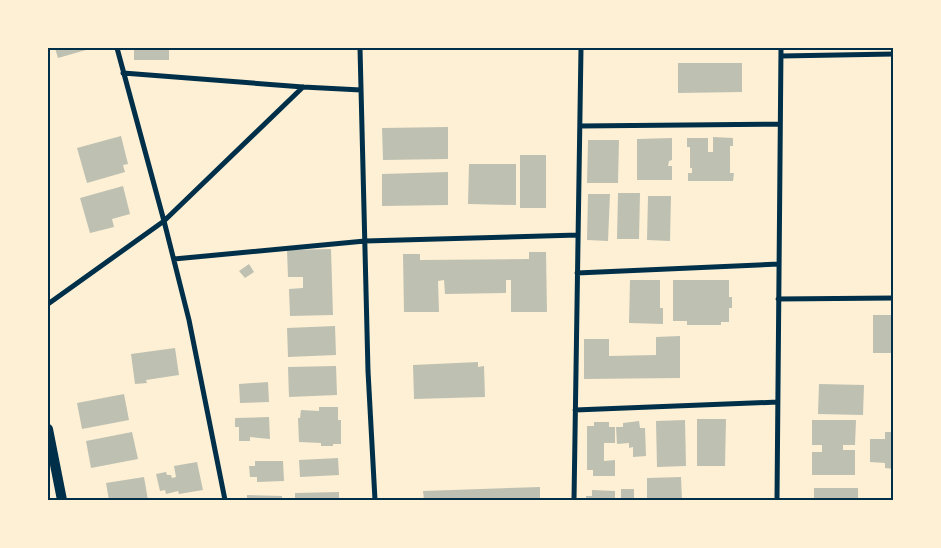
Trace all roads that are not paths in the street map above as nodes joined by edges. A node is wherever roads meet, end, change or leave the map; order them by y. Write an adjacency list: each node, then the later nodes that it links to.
1 (117, 48): 7 (street)
2 (360, 48): 9 (street)
3 (581, 48): 11 (street)
4 (781, 48): 6 (street)
5 (894, 54): 6 (street)
6 (781, 56): 10 (street)
7 (123, 73): 8 (street); 12 (street)
8 (303, 87): 9 (street); 12 (street)
9 (361, 90): 14 (street)
10 (780, 124): 11 (street); 16 (street)
11 (580, 126): 13 (street)
12 (164, 221): 15 (street); 20 (street)
13 (578, 234): 14 (street); 17 (street)
14 (365, 242): 15 (street); 26 (street)
15 (174, 258): 25 (street)
16 (779, 264): 17 (street); 19 (street)
17 (577, 273): 22 (street)
18 (894, 298): 19 (street)
19 (778, 299): 21 (street)
20 (48, 304)
21 (778, 402): 22 (street); 28 (street)
22 (575, 410): 27 (street)
23 (48, 430): 24 (main road)
24 (62, 500)
25 (225, 500)
26 (375, 500)
27 (574, 500)
28 (777, 500)

